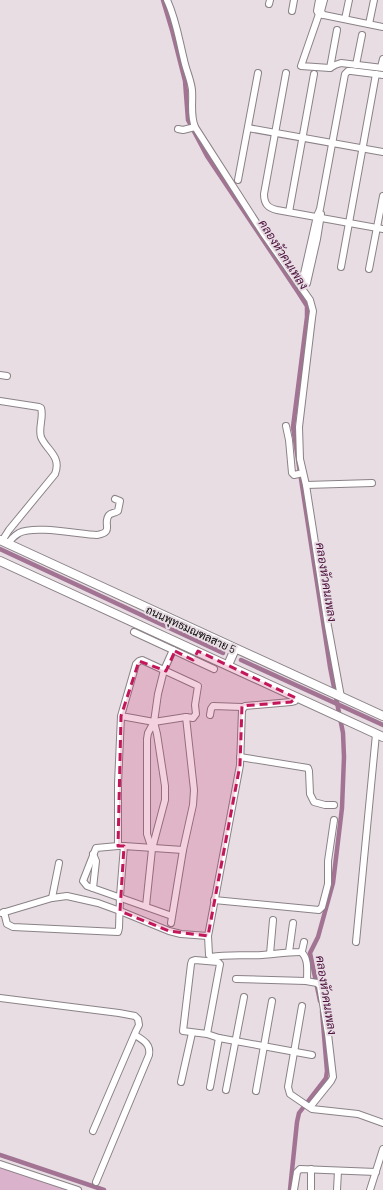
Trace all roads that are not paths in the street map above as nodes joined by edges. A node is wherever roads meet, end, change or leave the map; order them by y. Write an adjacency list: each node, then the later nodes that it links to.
1 (167, 0): 24 (street)
2 (294, 0): 7 (street)
3 (319, 0): 8 (street)
4 (324, 0): 8 (street)
5 (349, 0): 9 (street)
6 (374, 0): 10 (street)
7 (292, 10)
8 (321, 15): 9 (street); 16 (street)
9 (345, 19): 10 (street)
10 (369, 24): 11 (street)
11 (383, 27)
12 (337, 30): 16 (street)
13 (362, 35): 15 (street)
14 (383, 59): 17 (street)
15 (356, 65): 16 (street); 17 (street)
16 (330, 68)
17 (382, 68)
18 (258, 73): 22 (street)
19 (286, 73): 25 (street)
20 (314, 74): 26 (street)
21 (380, 74): 27 (street); 28 (street)
22 (248, 128): 25 (street); 30 (street)
23 (178, 129): 24 (street)
24 (191, 129): 38 (street)
25 (275, 133): 26 (street); 32 (street)
26 (303, 138): 27 (street); 32 (street)
27 (332, 144): 28 (street); 33 (street)
28 (363, 149): 29 (street); 34 (street)
29 (383, 152)
30 (238, 180)
31 (383, 196): 35 (street)
32 (289, 212): 33 (street)
33 (319, 217): 34 (street); 38 (street)
34 (348, 222): 35 (street); 36 (street)
35 (380, 229): 37 (street)
36 (341, 267)
37 (369, 269)
38 (303, 289): 43 (street)
39 (0, 375): 40 (street)
40 (7, 376)
41 (0, 401): 47 (street)
42 (286, 426): 43 (street)
43 (300, 474): 45 (street)
44 (372, 483): 45 (street)
45 (306, 485): 57 (street)
46 (115, 499): 47 (street)
47 (3, 542): 50 (main road, ถนนพุทธมณฑลสาย 5)
48 (0, 561): 52 (main road, ถนนพุทธมณฑลสาย 5)
49 (134, 632): 51 (street)
50 (234, 649): 54 (main road); 57 (main road, ถนนพุทธมณฑลสาย 5)
51 (174, 651): 53 (street); 56 (street)
52 (198, 651): 53 (street); 54 (main road, ถนนพุทธมณฑลสาย 5)
53 (193, 660): 55 (street)
54 (228, 664): 58 (main road, ถนนพุทธมณฑลสาย 5)
55 (214, 669)
56 (165, 672): 61 (street); 63 (street); 64 (street)
57 (341, 697): 62 (main road, ถนนพุทธมณฑลสาย 5)
58 (296, 698): 59 (street); 65 (main road, ถนนพุทธมณฑลสาย 5)
59 (242, 708): 60 (street); 66 (street)
60 (210, 714)
61 (121, 716): 64 (street); 69 (street)
62 (383, 716)
63 (186, 717): 64 (street); 71 (street)
64 (154, 722): 70 (street); 70 (street)
65 (379, 735): 87 (street)
66 (240, 757): 67 (street); 77 (street)
67 (334, 805)
68 (334, 820): 77 (street)
69 (121, 846): 70 (street); 72 (street); 75 (street)
70 (152, 848): 71 (street); 78 (street)
71 (183, 850): 81 (street)
72 (93, 854): 74 (street); 74 (street)
73 (58, 863): 76 (street)
74 (94, 888): 75 (street)
75 (120, 896): 78 (street); 79 (street)
76 (52, 898): 79 (street); 80 (street)
77 (214, 900): 85 (street)
78 (146, 906): 81 (street)
79 (120, 911): 80 (street); 85 (street)
80 (2, 913)
81 (172, 916): 83 (street)
82 (273, 920): 90 (street)
83 (171, 923)
84 (293, 923): 88 (street)
85 (208, 936): 90 (street)
86 (304, 942): 89 (street)
87 (356, 942)
88 (289, 952): 89 (street); 90 (street)
89 (301, 952): 92 (street)
90 (270, 954)
91 (236, 979): 92 (street)
92 (307, 981): 109 (street)
93 (244, 997): 101 (street)
94 (0, 998): 99 (street)
95 (272, 1001): 102 (street)
96 (302, 1006): 103 (street)
97 (192, 1033): 98 (street); 98 (street); 105 (street)
98 (207, 1034): 100 (street)
99 (134, 1036): 111 (street); 117 (street)
100 (219, 1038): 101 (street); 106 (street)
101 (235, 1041): 102 (street); 107 (street)
102 (265, 1046): 103 (street); 108 (street)
103 (295, 1052): 104 (street); 109 (street)
104 (312, 1056)
105 (181, 1082)
106 (210, 1087)
107 (226, 1090)
108 (256, 1092)
109 (307, 1105): 110 (street)
110 (383, 1123)
111 (93, 1131)
112 (383, 1149): 116 (street)
113 (0, 1164): 118 (street)
114 (311, 1169): 115 (street); 119 (street); 120 (street)
115 (338, 1170): 116 (street); 121 (street)
116 (376, 1172): 122 (street)
117 (96, 1182)
118 (78, 1190)
119 (294, 1190)
120 (311, 1190)
121 (337, 1190)
122 (370, 1190)

